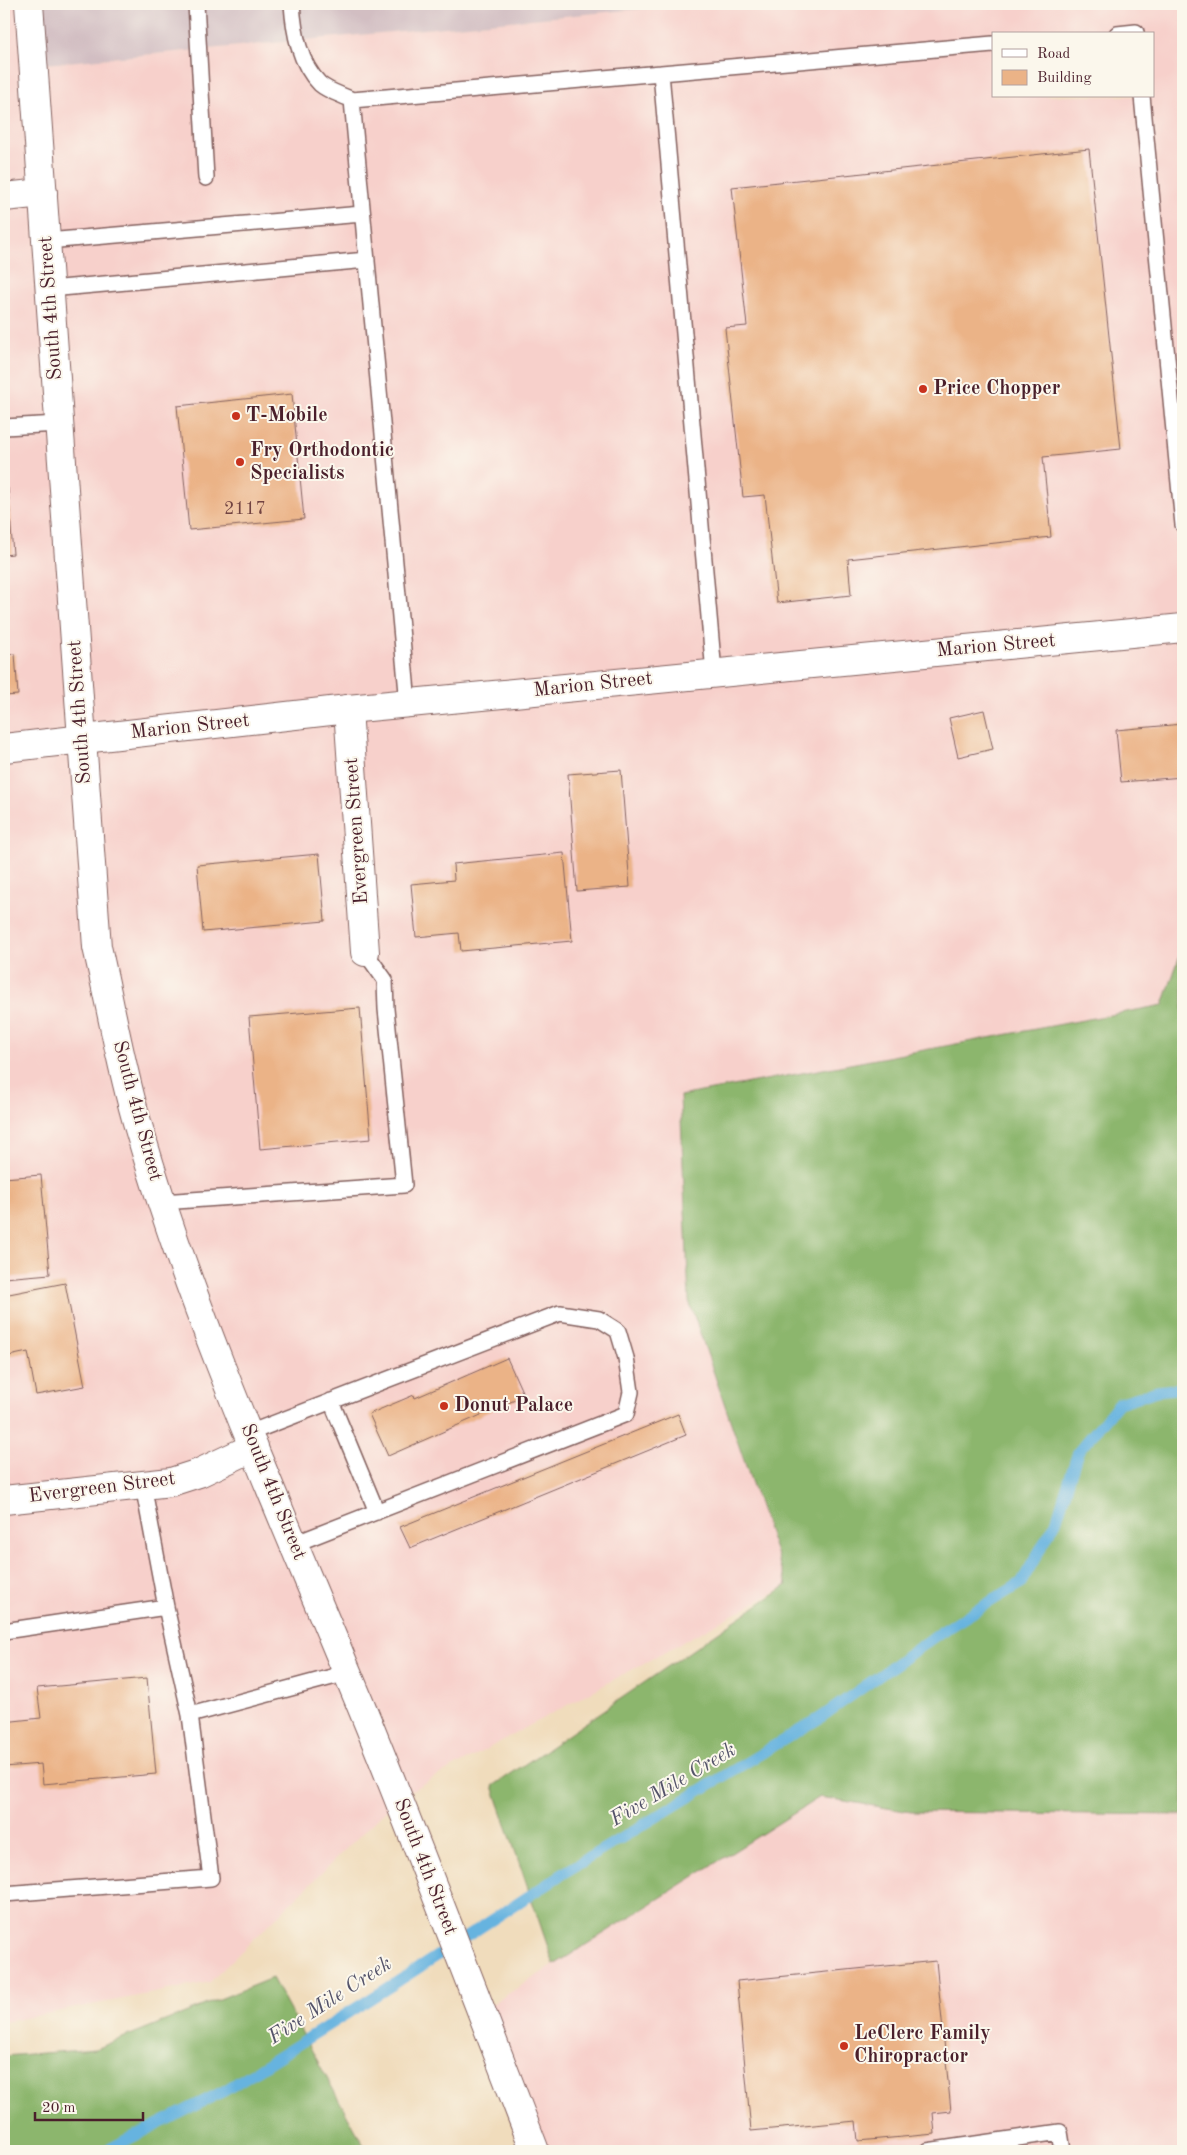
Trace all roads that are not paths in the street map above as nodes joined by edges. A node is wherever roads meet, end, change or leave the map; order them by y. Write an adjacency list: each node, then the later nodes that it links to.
1 (29, 4): 9 (main road, South 4th Street)
2 (196, 4): 8 (lane)
3 (292, 4): 7 (lane)
4 (992, 44): 5 (lane)
5 (661, 73): 7 (lane); 19 (lane)
6 (1142, 98): 17 (lane)
7 (352, 100): 11 (lane)
8 (206, 178)
9 (43, 193): 10 (main road); 12 (main road, South 4th Street)
10 (4, 197)
11 (362, 214): 12 (lane); 13 (lane)
12 (46, 241): 14 (main road, South 4th Street)
13 (367, 260): 14 (lane); 20 (lane)
14 (50, 289): 15 (main road, South 4th Street)
15 (59, 424): 16 (lane); 22 (main road, South 4th Street)
16 (4, 427)
17 (1183, 525)
18 (1183, 628): 19 (main road, Marion Street)
19 (714, 673): 20 (main road, Marion Street)
20 (408, 703): 21 (main road, Marion Street)
21 (348, 709): 22 (main road, Marion Street); 24 (main road, Evergreen Street)
22 (81, 739): 23 (main road, Marion Street); 25 (main road, South 4th Street)
23 (4, 748)
24 (365, 952): 25 (lane)
25 (162, 1202): 27 (main road, South 4th Street)
26 (332, 1401): 27 (lane); 30 (lane); 30 (lane)
27 (251, 1440): 28 (main road, Evergreen Street); 31 (main road, South 4th Street)
28 (143, 1485): 29 (main road, Evergreen Street); 32 (lane)
29 (4, 1500)
30 (377, 1512): 31 (lane)
31 (294, 1544): 34 (main road, South 4th Street)
32 (166, 1607): 33 (lane); 35 (lane)
33 (4, 1631)
34 (347, 1672): 35 (lane); 37 (main road, South 4th Street)
35 (190, 1716): 36 (lane)
36 (4, 1894)
37 (535, 2151)
38 (927, 2151): 39 (lane)
39 (1063, 2151)

